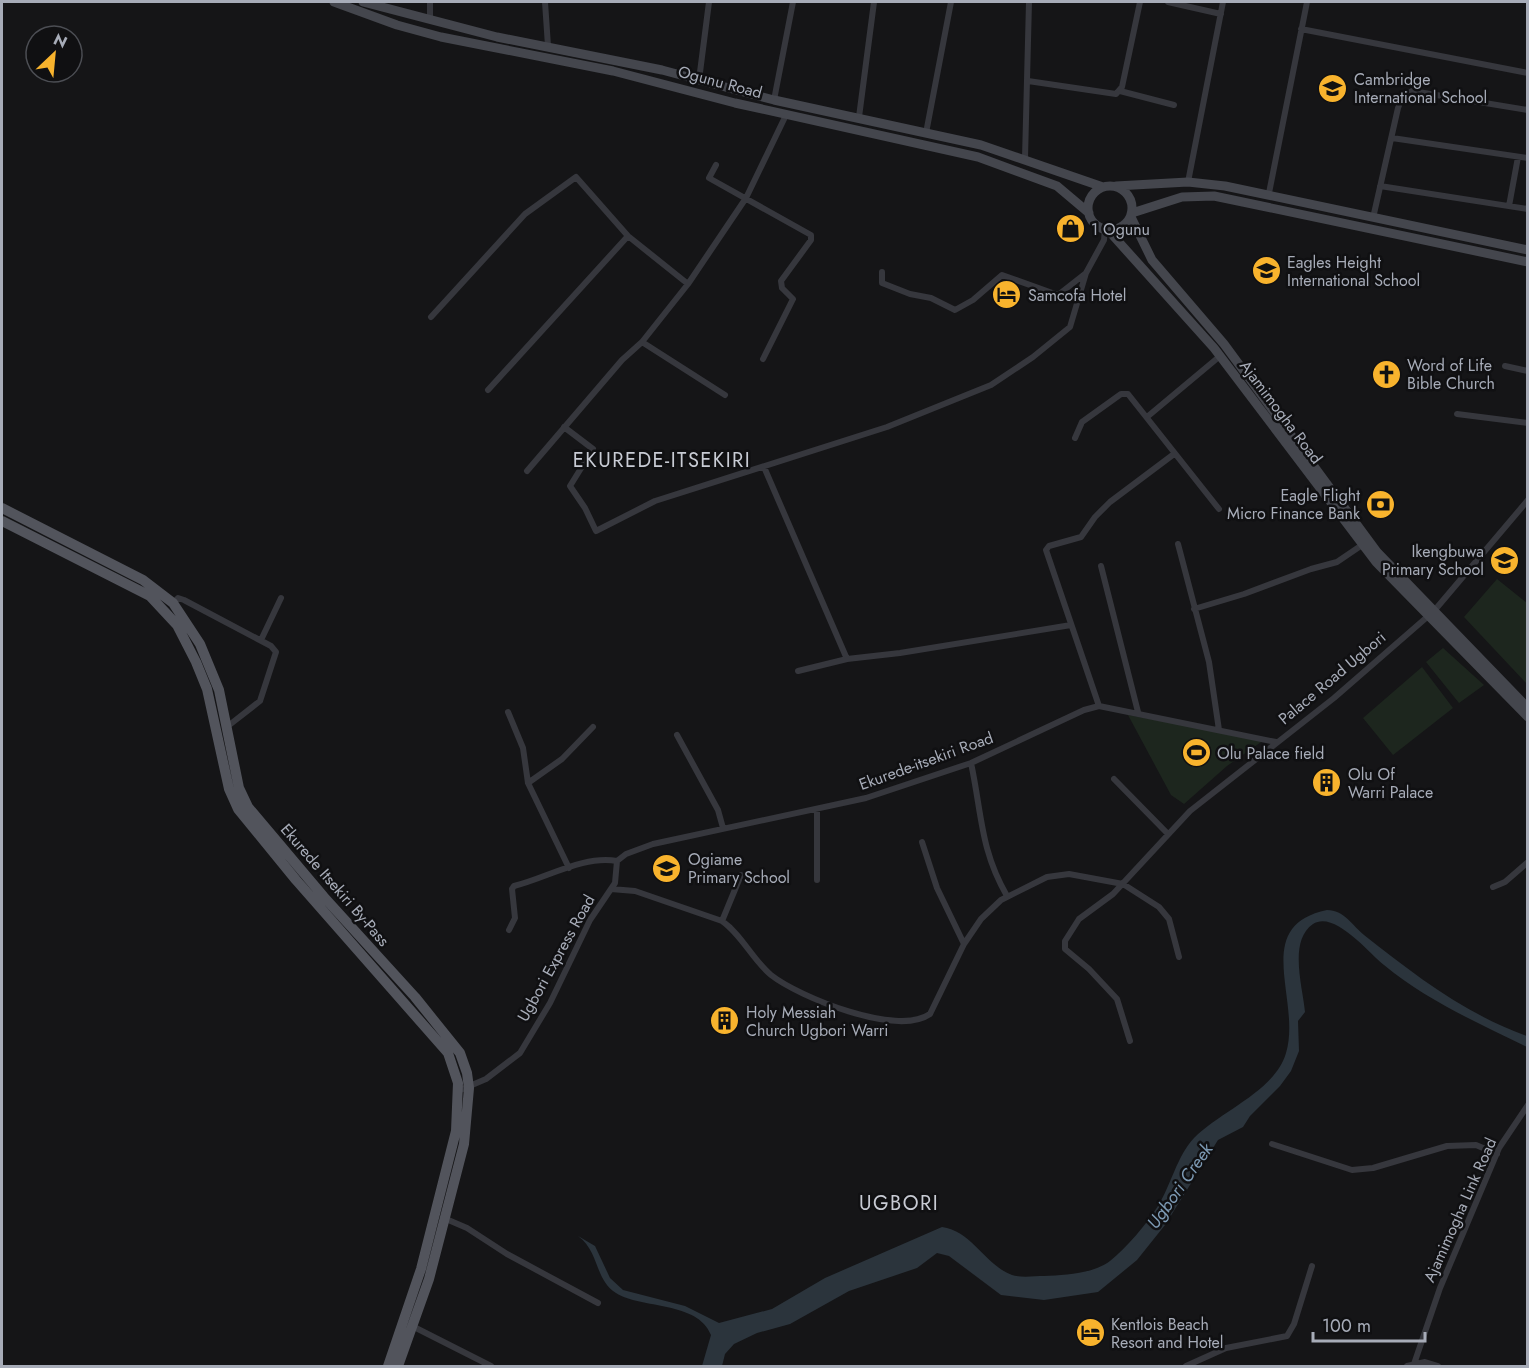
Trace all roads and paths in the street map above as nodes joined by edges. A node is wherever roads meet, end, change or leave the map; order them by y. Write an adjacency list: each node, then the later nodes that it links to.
1 (334, 2): 26 (main road, Ogunu Road)
2 (363, 2): 15 (main road, Ogunu Road)
3 (430, 2): 15 (street)
4 (545, 2): 17 (street)
5 (709, 2): 19 (street)
6 (793, 2): 22 (street)
7 (874, 2): 27 (street)
8 (951, 2): 29 (street)
9 (1029, 2): 20 (street)
10 (1140, 2): 21 (street)
11 (1168, 2): 14 (street)
12 (1223, 2): 14 (street)
13 (1307, 2): 16 (street)
14 (1221, 14): 35 (street)
15 (430, 20): 17 (main road, Ogunu Road)
16 (1301, 29): 18 (street); 39 (street)
17 (548, 46): 19 (main road, Ogunu Road)
18 (1527, 73)
19 (699, 80): 22 (main road, Ogunu Road)
20 (1028, 81): 21 (street); 32 (street)
21 (1120, 91): 23 (street)
22 (774, 100): 24 (main road, Ogunu Road)
23 (1174, 105)
24 (824, 110): 27 (main road, Ogunu Road); 28 (main road)
25 (1527, 110): 30 (street)
26 (786, 115): 28 (main road, Ogunu Road); 40 (street)
27 (859, 117): 29 (main road, Ogunu Road)
28 (823, 122): 43 (main road, Ogunu Road)
29 (926, 133): 32 (main road, Ogunu Road)
30 (1392, 138): 31 (street); 37 (street)
31 (1518, 157): 33 (street); 41 (street)
32 (1025, 158): 38 (main road, Ogunu Road)
33 (1527, 158)
34 (716, 165): 40 (street)
35 (1188, 183): 36 (main road); 39 (main road)
36 (1116, 186): 38 (main road); 44 (main road)
37 (1380, 186): 41 (street); 45 (street)
38 (1103, 187): 43 (main road)
39 (1269, 193): 45 (main road)
40 (746, 198): 52 (street); 56 (street)
41 (1509, 206): 42 (street)
42 (1527, 209)
43 (1089, 213): 46 (main road)
44 (1131, 215): 46 (main road); 49 (main road); 79 (main road, Ajamimogha Road)
45 (1373, 218): 48 (main road)
46 (1107, 229): 51 (street); 55 (main road, Ajamimogha Road)
47 (628, 237): 52 (street); 53 (street); 59 (street)
48 (1527, 250)
49 (1527, 262)
50 (882, 272): 51 (street)
51 (1086, 273): 67 (street)
52 (688, 284): 54 (street)
53 (430, 317)
54 (642, 342): 60 (street); 64 (street)
55 (1220, 356): 62 (street); 74 (main road, Ajamimogha Road)
56 (763, 359)
57 (1505, 366): 58 (street)
58 (1527, 371)
59 (488, 390)
60 (725, 395)
61 (1457, 414): 63 (street)
62 (1147, 417): 65 (street); 66 (street)
63 (1527, 423)
64 (564, 427): 67 (street); 68 (street)
65 (1075, 438)
66 (1174, 454): 71 (street); 80 (street)
67 (764, 467): 82 (street)
68 (527, 471)
69 (1527, 500): 79 (street, Palace Road Ugbori)
70 (2, 508): 77 (main road, Ekurede Itsekiri By-Pass)
71 (1219, 510)
72 (2, 522): 115 (main road, Ekurede Itsekiri By-Pass)
73 (1178, 544): 78 (street)
74 (1362, 545): 78 (street); 79 (main road, Ajamimogha Road)
75 (1101, 566): 87 (street)
76 (281, 598): 81 (street)
77 (173, 603): 81 (street); 89 (main road, Ekurede Itsekiri By-Pass)
78 (1194, 609): 91 (street)
79 (1430, 614): 85 (main road, Ajamimogha Road); 88 (main road, Ajamimogha Road); 93 (street, Palace Road Ugbori)
80 (1071, 625): 82 (street); 84 (street)
81 (261, 640): 89 (street)
82 (847, 659): 83 (street)
83 (798, 671)
84 (1099, 706): 87 (street, Ekurede-itsekiri Road); 94 (street, Ekurede-itsekiri Road)
85 (1527, 708)
86 (508, 712): 96 (street)
87 (1138, 712): 91 (street, Ekurede-itsekiri Road)
88 (1527, 717)
89 (228, 726): 115 (main road, Ekurede Itsekiri By-Pass)
90 (593, 728): 96 (street)
91 (1220, 730): 93 (street, Ekurede-itsekiri Road)
92 (677, 735): 98 (street)
93 (1276, 742): 99 (street, Palace Road Ugbori)
94 (971, 763): 97 (street, Ekurede-itsekiri Road); 109 (street)
95 (1114, 779): 99 (street)
96 (528, 783): 103 (street)
97 (817, 810): 98 (street, Ekurede-itsekiri Road); 105 (street)
98 (723, 828): 101 (street, Ekurede-itsekiri Road)
99 (1168, 834): 106 (street, Palace Road Ugbori)
100 (922, 842): 112 (street)
101 (617, 861): 103 (street); 108 (street, Ugbori Express Road)
102 (1527, 861): 107 (street)
103 (568, 868): 111 (street)
104 (741, 875): 110 (street)
105 (818, 880)
106 (1123, 884): 109 (street); 113 (street); 114 (street, Palace Road Ugbori)
107 (1493, 887)
108 (611, 889): 110 (street); 115 (street, Ugbori Express Road)
109 (1006, 896): 112 (street)
110 (722, 921): 112 (street)
111 (509, 930)
112 (964, 944)
113 (1179, 957)
114 (1130, 1041)
115 (464, 1089): 119 (main road, Ekurede Itsekiri By-Pass); 124 (main road, Ekurede Itsekiri By-Pass)
116 (1527, 1105): 118 (street, Ajamimogha Link Road)
117 (1272, 1144): 118 (street)
118 (1497, 1154): 123 (street, Ajamimogha Link Road)
119 (446, 1220): 121 (street); 122 (main road, Ekurede Itsekiri By-Pass)
120 (1312, 1266): 127 (street)
121 (598, 1303)
122 (414, 1327): 125 (main road, Ekurede Itsekiri By-Pass); 126 (street)
123 (1411, 1365): 128 (street)
124 (388, 1366)
125 (398, 1366)
126 (491, 1366)
127 (1186, 1366)
128 (1438, 1366)

